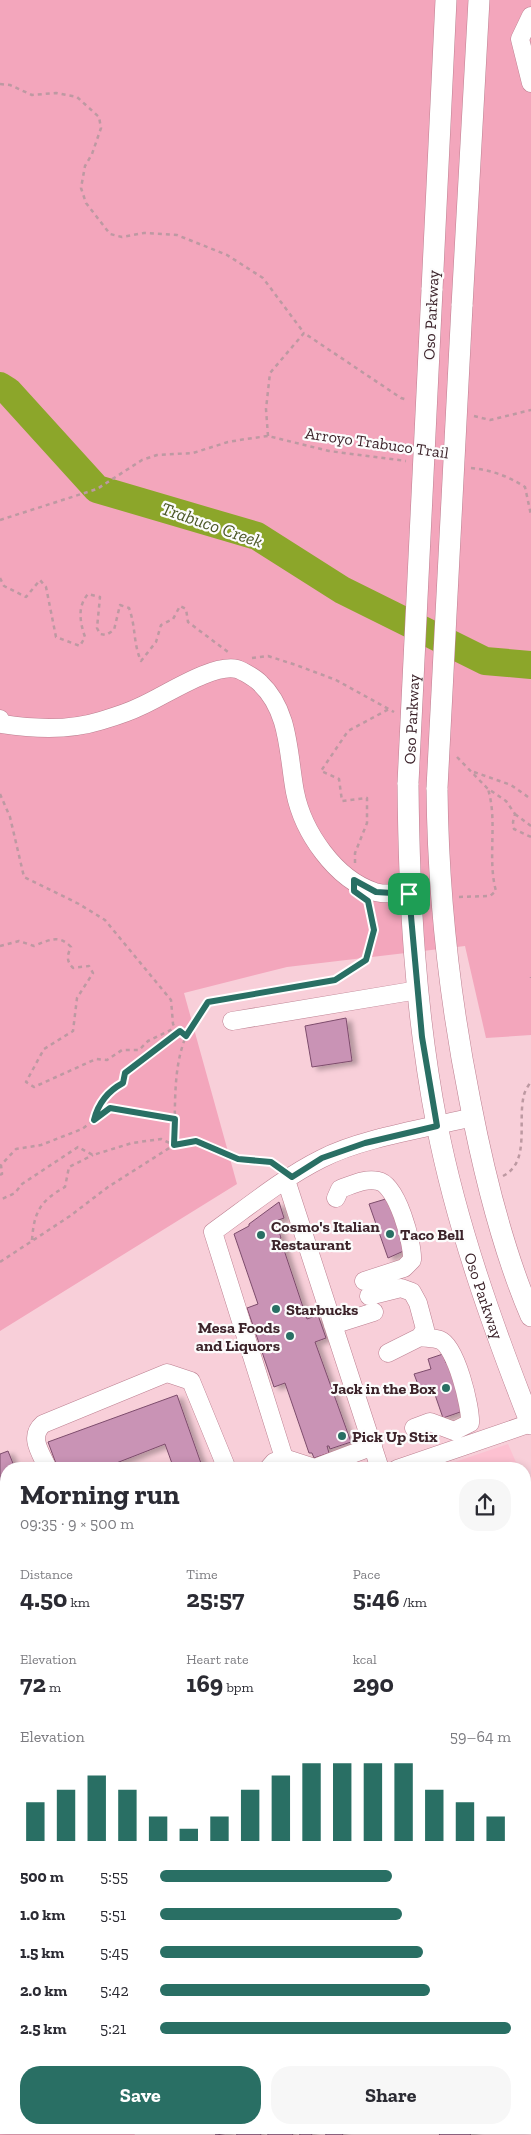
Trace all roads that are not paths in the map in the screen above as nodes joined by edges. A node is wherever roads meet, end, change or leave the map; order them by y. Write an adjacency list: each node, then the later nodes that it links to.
1 (446, 0): 6 (main road, Oso Parkway, bridge)
2 (479, 0): 9 (main road, Oso Parkway, bridge)
3 (531, 16): 4 (street)
4 (531, 83)
5 (1, 722): 6 (street)
6 (409, 894): 7 (main road, Oso Parkway)
7 (418, 990): 8 (street); 10 (main road, Oso Parkway)
8 (232, 1021)
9 (473, 1117): 10 (street); 14 (main road, Oso Parkway)
10 (437, 1126): 11 (street); 18 (main road, Oso Parkway)
11 (289, 1178): 15 (street); 21 (street)
12 (336, 1198): 13 (street)
13 (369, 1296): 15 (street); 16 (street)
14 (531, 1316)
15 (333, 1325): 20 (street)
16 (420, 1338): 17 (street); 19 (street)
17 (388, 1353)
18 (531, 1423): 28 (street)
19 (414, 1428)
20 (373, 1446): 26 (street); 27 (street)
21 (284, 1458): 24 (street); 25 (street)
22 (45, 1462): 23 (street)
23 (224, 1462)
24 (274, 1462)
25 (296, 1462)
26 (331, 1462)
27 (378, 1462)
28 (441, 1462)

